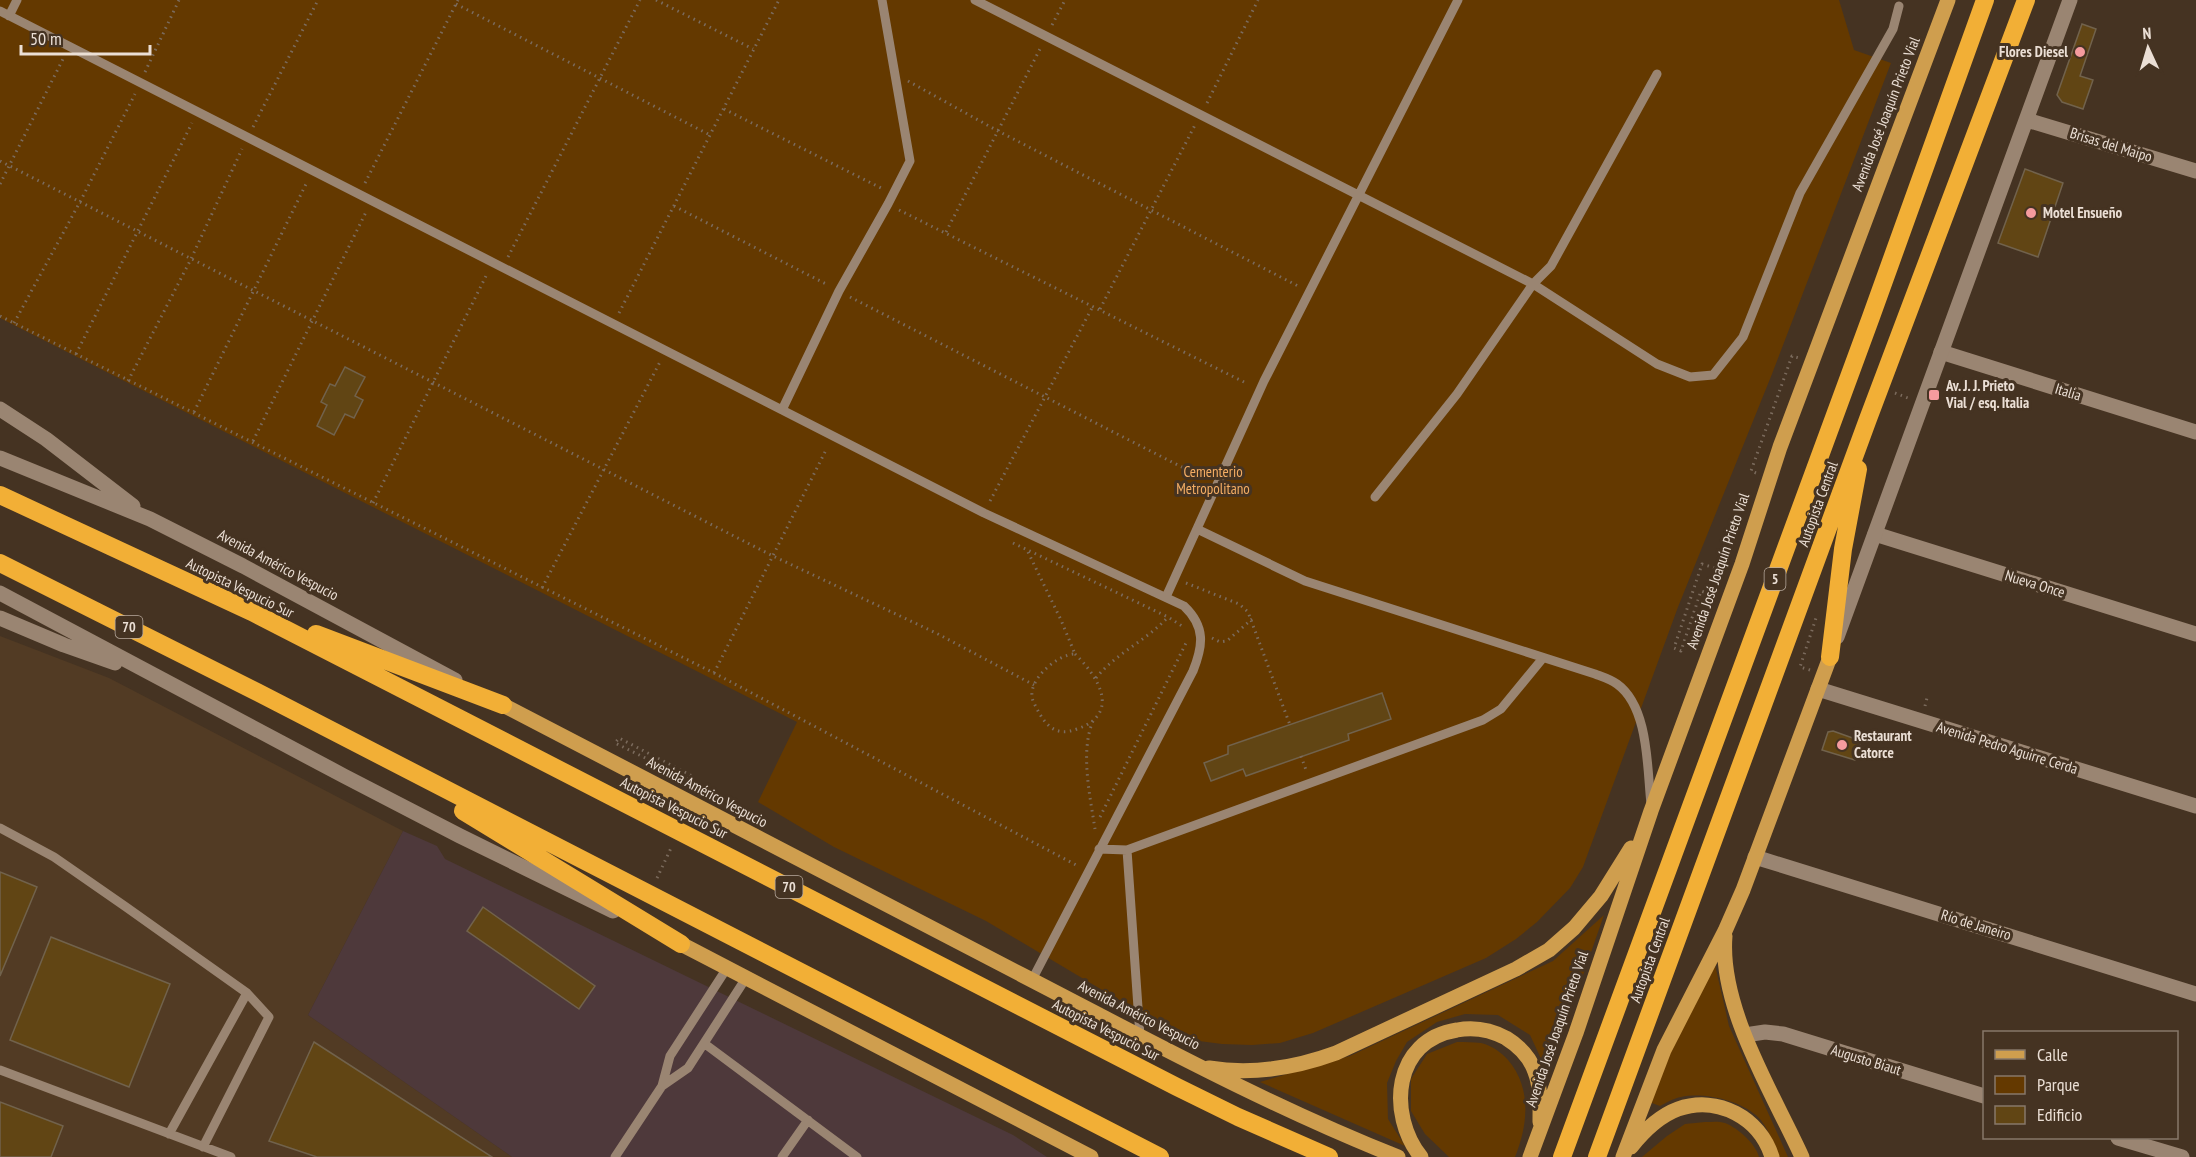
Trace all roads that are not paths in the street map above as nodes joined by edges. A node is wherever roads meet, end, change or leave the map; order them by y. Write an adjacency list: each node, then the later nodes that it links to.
1 (17, 0): 10 (lane)
2 (882, 0): 18 (lane)
3 (975, 0): 14 (lane)
4 (1948, 0): 40 (main road, Avenida José Joaquín Prieto Vial)
5 (1985, 0): 76 (highway, Autopista Central / 5)
6 (2026, 0): 19 (highway, Autopista Central / 5)
7 (2070, 0): 12 (main road)
8 (1456, 1): 14 (lane)
9 (1899, 6): 15 (lane)
10 (4, 13): 18 (lane)
11 (1658, 74): 15 (lane)
12 (2027, 120): 13 (main road, Brisas del Maipo); 16 (main road)
13 (2196, 171)
14 (1359, 196): 15 (lane); 25 (lane)
15 (1533, 284): 23 (lane)
16 (1941, 352): 20 (main road, Italia); 26 (main road)
17 (0, 409): 24 (main road)
18 (782, 410): 29 (lane)
19 (1868, 419): 33 (highway); 77 (highway, Autopista Central / 5)
20 (2196, 432)
21 (0, 458): 24 (main road, Avenida Américo Vespucio)
22 (0, 495): 30 (highway, Autopista Vespucio Sur / 70)
23 (1375, 497)
24 (150, 519): 37 (main road, Avenida Américo Vespucio)
25 (1197, 529): 29 (lane); 34 (lane)
26 (1875, 534): 32 (main road, Nueva Once); 33 (main road)
27 (0, 563): 38 (highway, 70)
28 (0, 594): 35 (main road)
29 (1166, 597): 42 (lane)
30 (252, 612): 37 (highway); 72 (highway, Autopista Vespucio Sur / 70)
31 (0, 618): 35 (main road)
32 (2196, 634)
33 (1830, 657): 36 (main road)
34 (1543, 658): 40 (lane); 43 (lane)
35 (150, 674): 46 (main road)
36 (1818, 689): 39 (main road, Avenida Pedro Aguirre Cerda); 44 (main road)
37 (503, 705): 49 (main road, Avenida Américo Vespucio)
38 (389, 762): 46 (highway); 71 (highway, 70)
39 (2196, 806)
40 (1651, 811): 55 (main road); 60 (main road, Avenida José Joaquín Prieto Vial)
41 (0, 828): 50 (lane)
42 (1099, 849): 43 (lane); 49 (lane)
43 (1127, 850): 53 (lane)
44 (1755, 857): 45 (main road); 51 (main road, Río de Janeiro)
45 (1725, 931): 52 (main road); 78 (main road)
46 (681, 944): 47 (main road)
47 (727, 968): 48 (main road); 57 (lane)
48 (746, 978): 54 (lane); 63 (main road)
49 (1032, 980): 53 (main road, Avenida Américo Vespucio)
50 (247, 993): 61 (lane); 64 (lane)
51 (2196, 994)
52 (1745, 1035): 58 (main road, Augusto Biaut); 80 (main road)
53 (1140, 1036): 55 (main road, Avenida Américo Vespucio)
54 (705, 1044): 57 (lane); 59 (lane)
55 (1196, 1065): 73 (main road, Avenida Américo Vespucio)
56 (0, 1070): 61 (lane)
57 (663, 1086): 66 (lane)
58 (1983, 1096)
59 (808, 1120): 67 (lane); 68 (lane)
60 (1540, 1131): 74 (main road); 75 (main road, Avenida José Joaquín Prieto Vial)
61 (169, 1134): 64 (lane)
62 (2124, 1139): 81 (main road)
63 (1057, 1140): 69 (main road); 70 (main road)
64 (204, 1147): 65 (lane)
65 (231, 1157)
66 (615, 1157)
67 (782, 1157)
68 (857, 1157)
69 (1077, 1157)
70 (1091, 1157)
71 (1160, 1157)
72 (1329, 1157)
73 (1398, 1157)
74 (1421, 1157)
75 (1530, 1157)
76 (1562, 1157)
77 (1597, 1157)
78 (1623, 1157): 79 (main road)
79 (1772, 1157)
80 (1802, 1157)
81 (2182, 1157)

